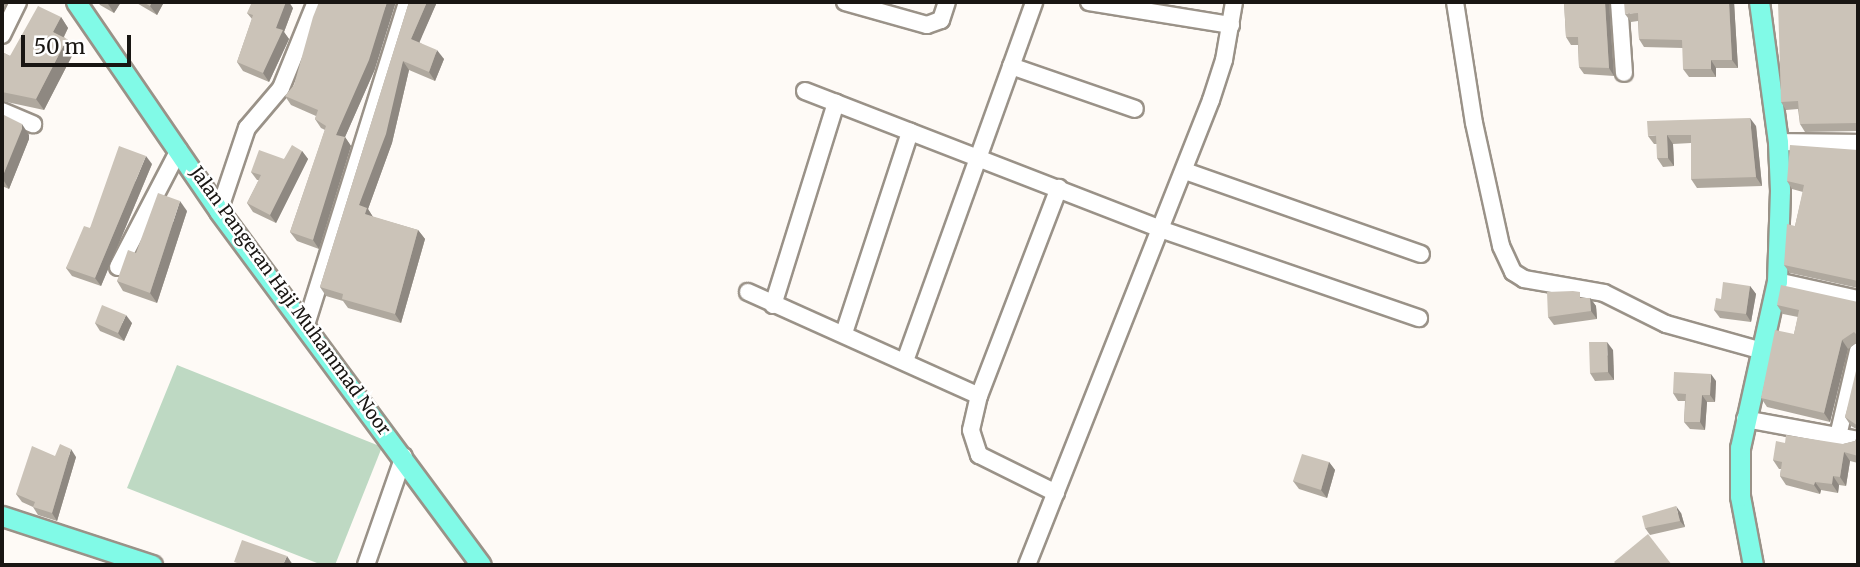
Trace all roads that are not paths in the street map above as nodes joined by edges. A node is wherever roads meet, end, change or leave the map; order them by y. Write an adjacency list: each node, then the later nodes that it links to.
1 (18, 2): 14 (street)
2 (76, 2): 25 (main road, Jalan Pangeran Haji Muhammad Noor)
3 (316, 2): 29 (street)
4 (407, 2): 38 (street)
5 (845, 2): 6 (street)
6 (947, 2)
7 (1034, 2): 15 (street)
8 (1089, 2): 13 (street)
9 (1234, 2): 13 (street)
10 (1455, 2): 40 (street)
11 (1619, 2): 16 (street)
12 (1759, 2): 23 (main road)
13 (1231, 24): 27 (street)
14 (2, 36)
15 (1011, 66): 19 (street); 26 (street)
16 (1624, 73)
17 (805, 91): 18 (street)
18 (836, 103): 22 (street); 36 (street)
19 (1135, 109)
20 (2, 111): 21 (street)
21 (33, 124)
22 (910, 132): 26 (street); 39 (street)
23 (1778, 142): 24 (street); 33 (main road)
24 (1858, 143)
25 (180, 150): 29 (main road, Jalan Pangeran Haji Muhammad Noor); 32 (street)
26 (979, 158): 28 (street); 42 (street)
27 (1185, 171): 30 (street); 31 (street)
28 (1059, 188): 30 (street); 43 (street)
29 (219, 211): 38 (main road, Jalan Pangeran Haji Muhammad Noor)
30 (1160, 229): 37 (street); 48 (street)
31 (1422, 254)
32 (118, 267)
33 (1777, 281): 35 (street); 40 (main road)
34 (748, 292): 36 (street)
35 (1858, 299)
36 (773, 305): 39 (street)
37 (1419, 318)
38 (305, 328): 47 (main road, Jalan Pangeran Haji Muhammad Noor)
39 (844, 333): 42 (street)
40 (1759, 350): 44 (main road)
41 (1858, 351): 45 (street)
42 (905, 361): 43 (street)
43 (979, 396): 48 (street)
44 (1745, 419): 45 (street); 54 (main road)
45 (1838, 436): 46 (street)
46 (1858, 440)
47 (404, 456): 51 (street); 52 (main road, Jalan Pangeran Haji Muhammad Noor)
48 (1056, 493): 53 (street)
49 (2, 516): 50 (main road)
50 (152, 565)
51 (366, 565)
52 (481, 565)
53 (1027, 565)
54 (1754, 565)

